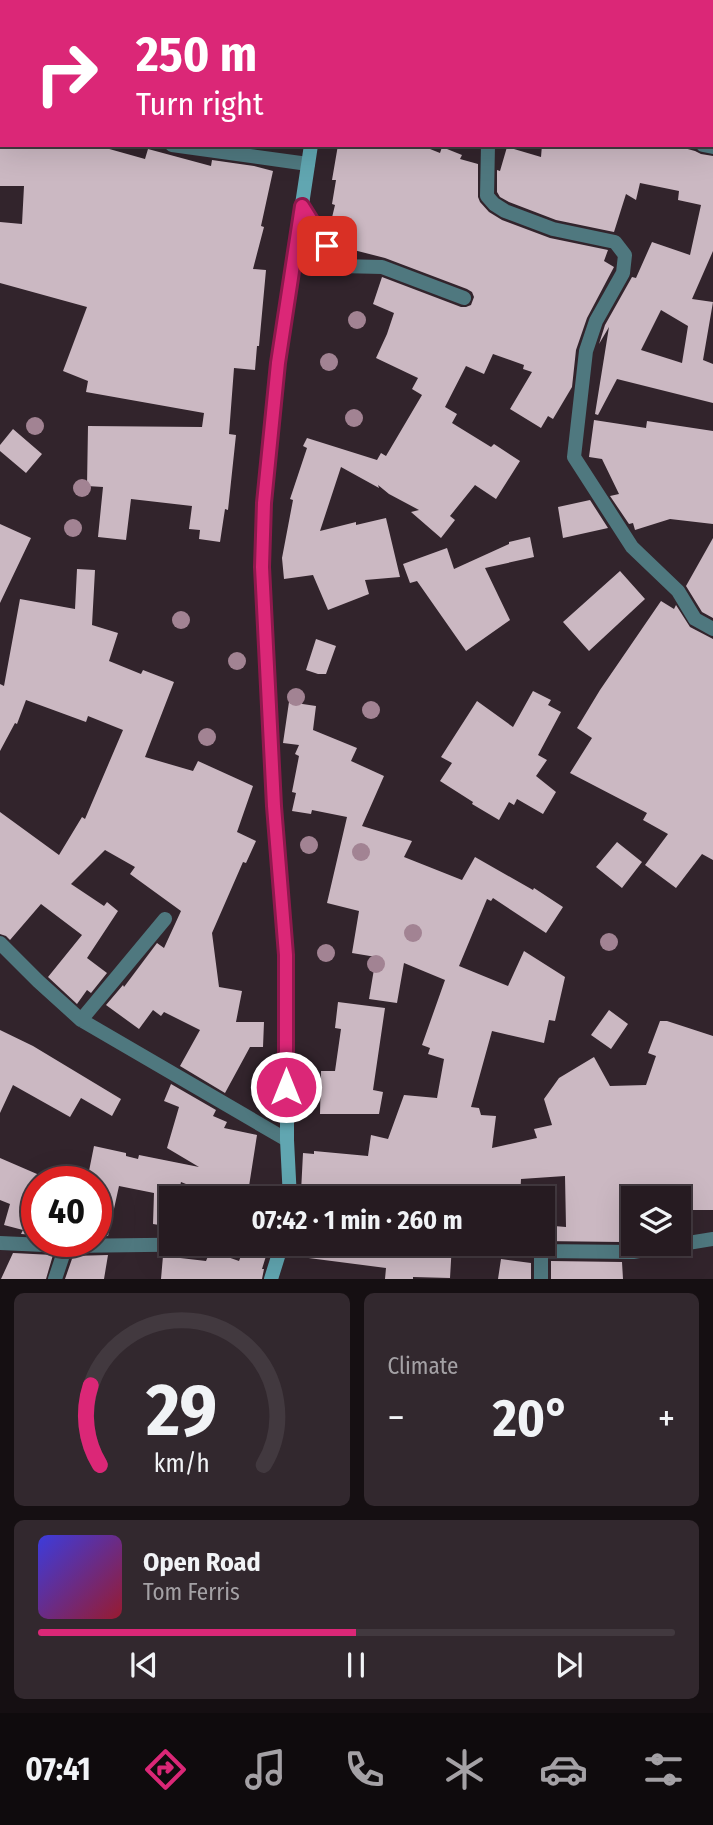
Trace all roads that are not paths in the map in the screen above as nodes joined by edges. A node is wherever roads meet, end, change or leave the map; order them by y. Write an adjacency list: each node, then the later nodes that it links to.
1 (186, 147): 4 (street)
2 (311, 147): 4 (street)
3 (488, 147): 7 (street)
4 (308, 164): 5 (street)
5 (302, 206): 6 (street); 11 (street)
6 (464, 298)
7 (713, 629)
8 (165, 919): 10 (street)
9 (0, 943): 10 (street)
10 (81, 1020): 11 (street)
11 (286, 1140): 12 (street)
12 (289, 1186)
13 (713, 1239): 18 (street)
14 (0, 1243): 15 (street)
15 (21, 1244)
16 (112, 1245): 17 (street)
17 (159, 1245)
18 (555, 1251)
19 (278, 1256): 23 (street)
20 (541, 1256): 24 (street)
21 (62, 1257): 22 (street)
22 (55, 1279)
23 (271, 1279)
24 (541, 1279)

